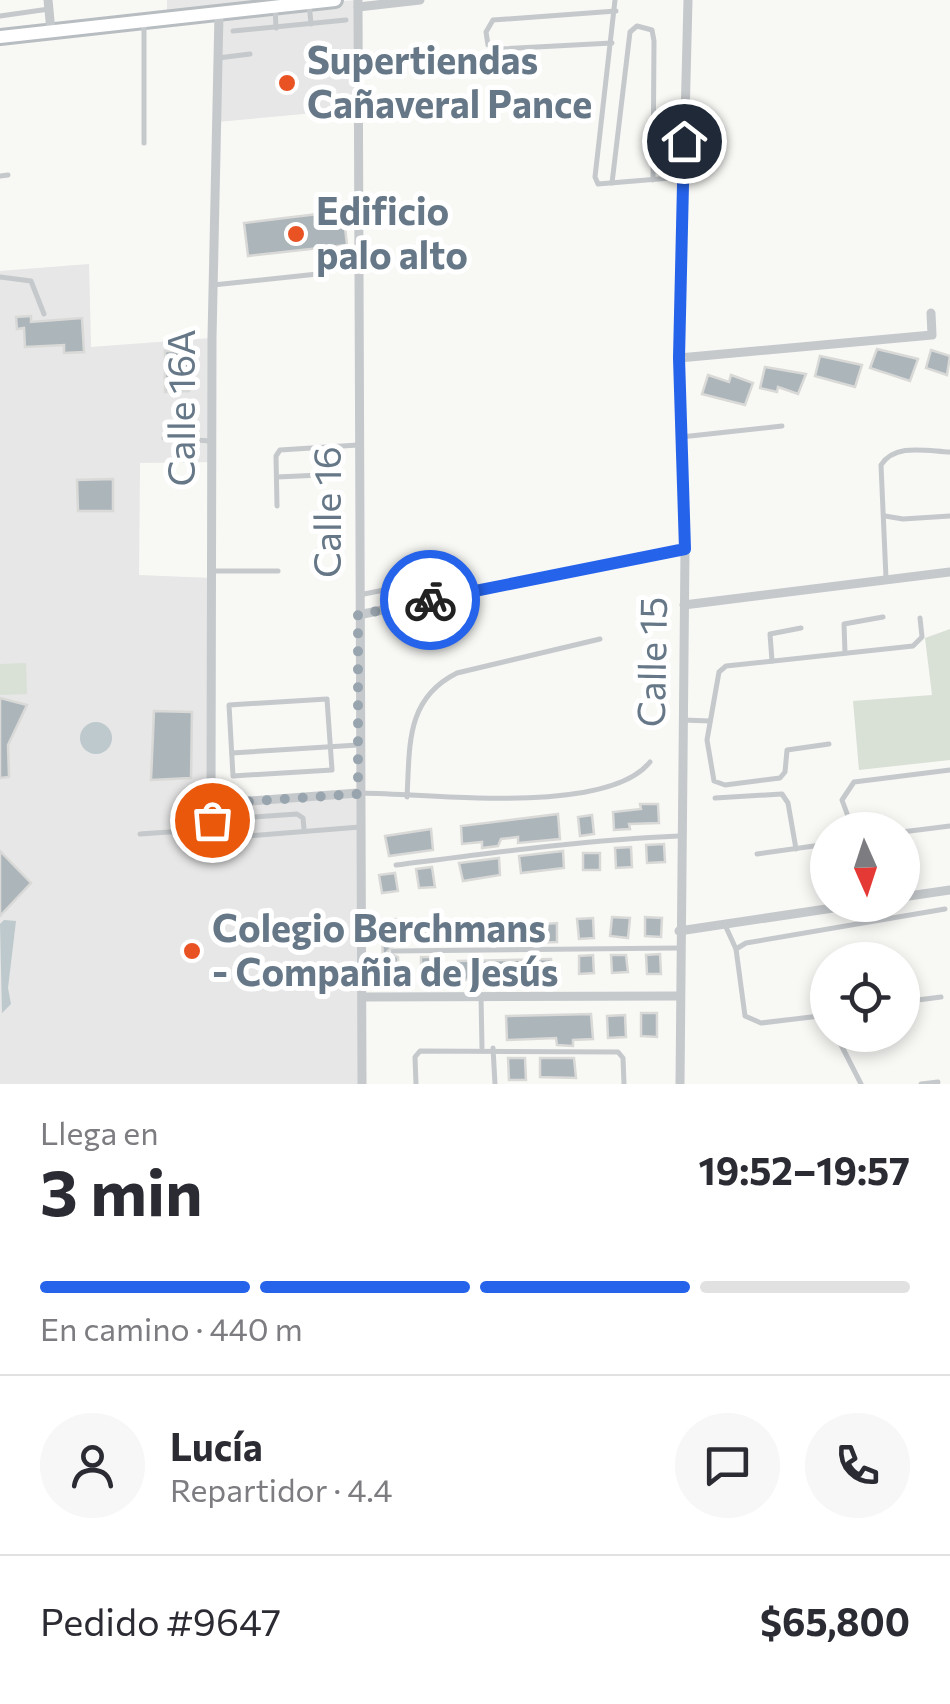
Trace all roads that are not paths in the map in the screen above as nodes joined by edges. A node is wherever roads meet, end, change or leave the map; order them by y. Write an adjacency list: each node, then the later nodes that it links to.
1 (335, 0): 5 (street)
2 (420, 0): 7 (street)
3 (615, 0): 9 (lane)
4 (688, 0): 25 (street, Calle 15)
5 (309, 3): 8 (street); 14 (lane)
6 (48, 4): 11 (lane); 17 (street)
7 (358, 4): 38 (street, Calle 16)
8 (268, 5): 10 (street); 15 (lane)
9 (616, 11): 19 (lane); 19 (lane)
10 (219, 13): 13 (street); 21 (street, Calle 16A)
11 (0, 16)
12 (346, 20): 14 (lane)
13 (144, 21): 17 (street); 22 (lane)
14 (311, 24): 15 (lane)
15 (276, 28): 16 (lane)
16 (233, 31)
17 (51, 32): 18 (street)
18 (0, 37)
19 (612, 42): 27 (lane)
20 (250, 54): 21 (lane)
21 (218, 58): 30 (street, Calle 16A)
22 (144, 143)
23 (8, 175): 24 (lane)
24 (0, 176)
25 (683, 176): 26 (lane); 33 (street, Calle 15)
26 (653, 180): 27 (lane); 27 (lane)
27 (612, 183)
28 (345, 252): 30 (lane)
29 (0, 278): 32 (lane)
30 (213, 285): 37 (street, Calle 16A)
31 (931, 313): 33 (street)
32 (44, 314)
33 (679, 358): 35 (street, Calle 15)
34 (782, 426): 35 (lane)
35 (681, 437): 45 (street, Calle 15)
36 (164, 438): 37 (lane)
37 (212, 441): 46 (street, Calle 16A)
38 (358, 445): 39 (lane); 51 (street, Calle 16)
39 (328, 446): 41 (lane); 41 (lane)
40 (950, 452): 43 (lane)
41 (276, 477): 42 (lane)
42 (276, 506)
43 (885, 516): 44 (lane); 50 (lane)
44 (950, 516)
45 (685, 549): 52 (street, Calle 15); 53 (street)
46 (212, 571): 47 (lane); 71 (street, Calle 16A)
47 (278, 571)
48 (950, 572): 50 (street)
49 (449, 577): 51 (lane)
50 (886, 578): 52 (street)
51 (358, 595): 53 (street, Calle 16)
52 (684, 605): 60 (street, Calle 15)
53 (358, 615): 63 (street, Calle 16)
54 (883, 617): 58 (lane)
55 (920, 618): 58 (lane)
56 (801, 628): 59 (lane)
57 (600, 639): 69 (lane)
58 (845, 653): 59 (lane)
59 (772, 661): 61 (lane)
60 (683, 720): 61 (lane); 80 (street, Calle 15)
61 (710, 720): 62 (lane)
62 (829, 744)
63 (358, 745): 64 (lane); 68 (street, Calle 16)
64 (330, 747): 65 (lane); 65 (lane); 65 (lane)
65 (232, 754)
66 (650, 762): 69 (lane)
67 (950, 770): 72 (lane)
68 (358, 794): 69 (lane); 71 (street); 75 (street, Calle 16)
69 (407, 797)
70 (715, 798): 82 (lane)
71 (211, 804): 73 (lane)
72 (846, 812)
73 (212, 820): 76 (lane); 77 (lane)
74 (950, 826): 78 (lane)
75 (360, 827): 77 (lane); 97 (street, Calle 16)
76 (212, 829): 77 (lane); 79 (lane)
77 (304, 829)
78 (920, 830)
79 (140, 834)
80 (679, 836): 84 (lane); 90 (street, Calle 15)
81 (810, 847): 82 (lane)
82 (796, 850): 83 (lane)
83 (757, 854)
84 (396, 865)
85 (950, 890): 86 (street)
86 (920, 894)
87 (945, 909): 92 (lane)
88 (810, 912): 89 (street)
89 (724, 925): 90 (street); 92 (lane)
90 (680, 932): 91 (street, Calle 15)
91 (678, 948): 93 (lane); 95 (street, Calle 15)
92 (736, 949): 99 (lane)
93 (393, 951)
94 (482, 996): 95 (street); 97 (street); 100 (lane)
95 (678, 996): 108 (street, Calle 15)
96 (941, 996): 98 (lane)
97 (364, 998): 104 (street, Calle 16)
98 (920, 999)
99 (810, 1016)
100 (482, 1048): 101 (lane); 105 (lane)
101 (494, 1048): 106 (lane); 107 (lane)
102 (845, 1052): 109 (lane)
103 (938, 1082): 110 (lane)
104 (362, 1084)
105 (416, 1084)
106 (496, 1084)
107 (624, 1084)
108 (680, 1084)
109 (861, 1084)
110 (922, 1084)

